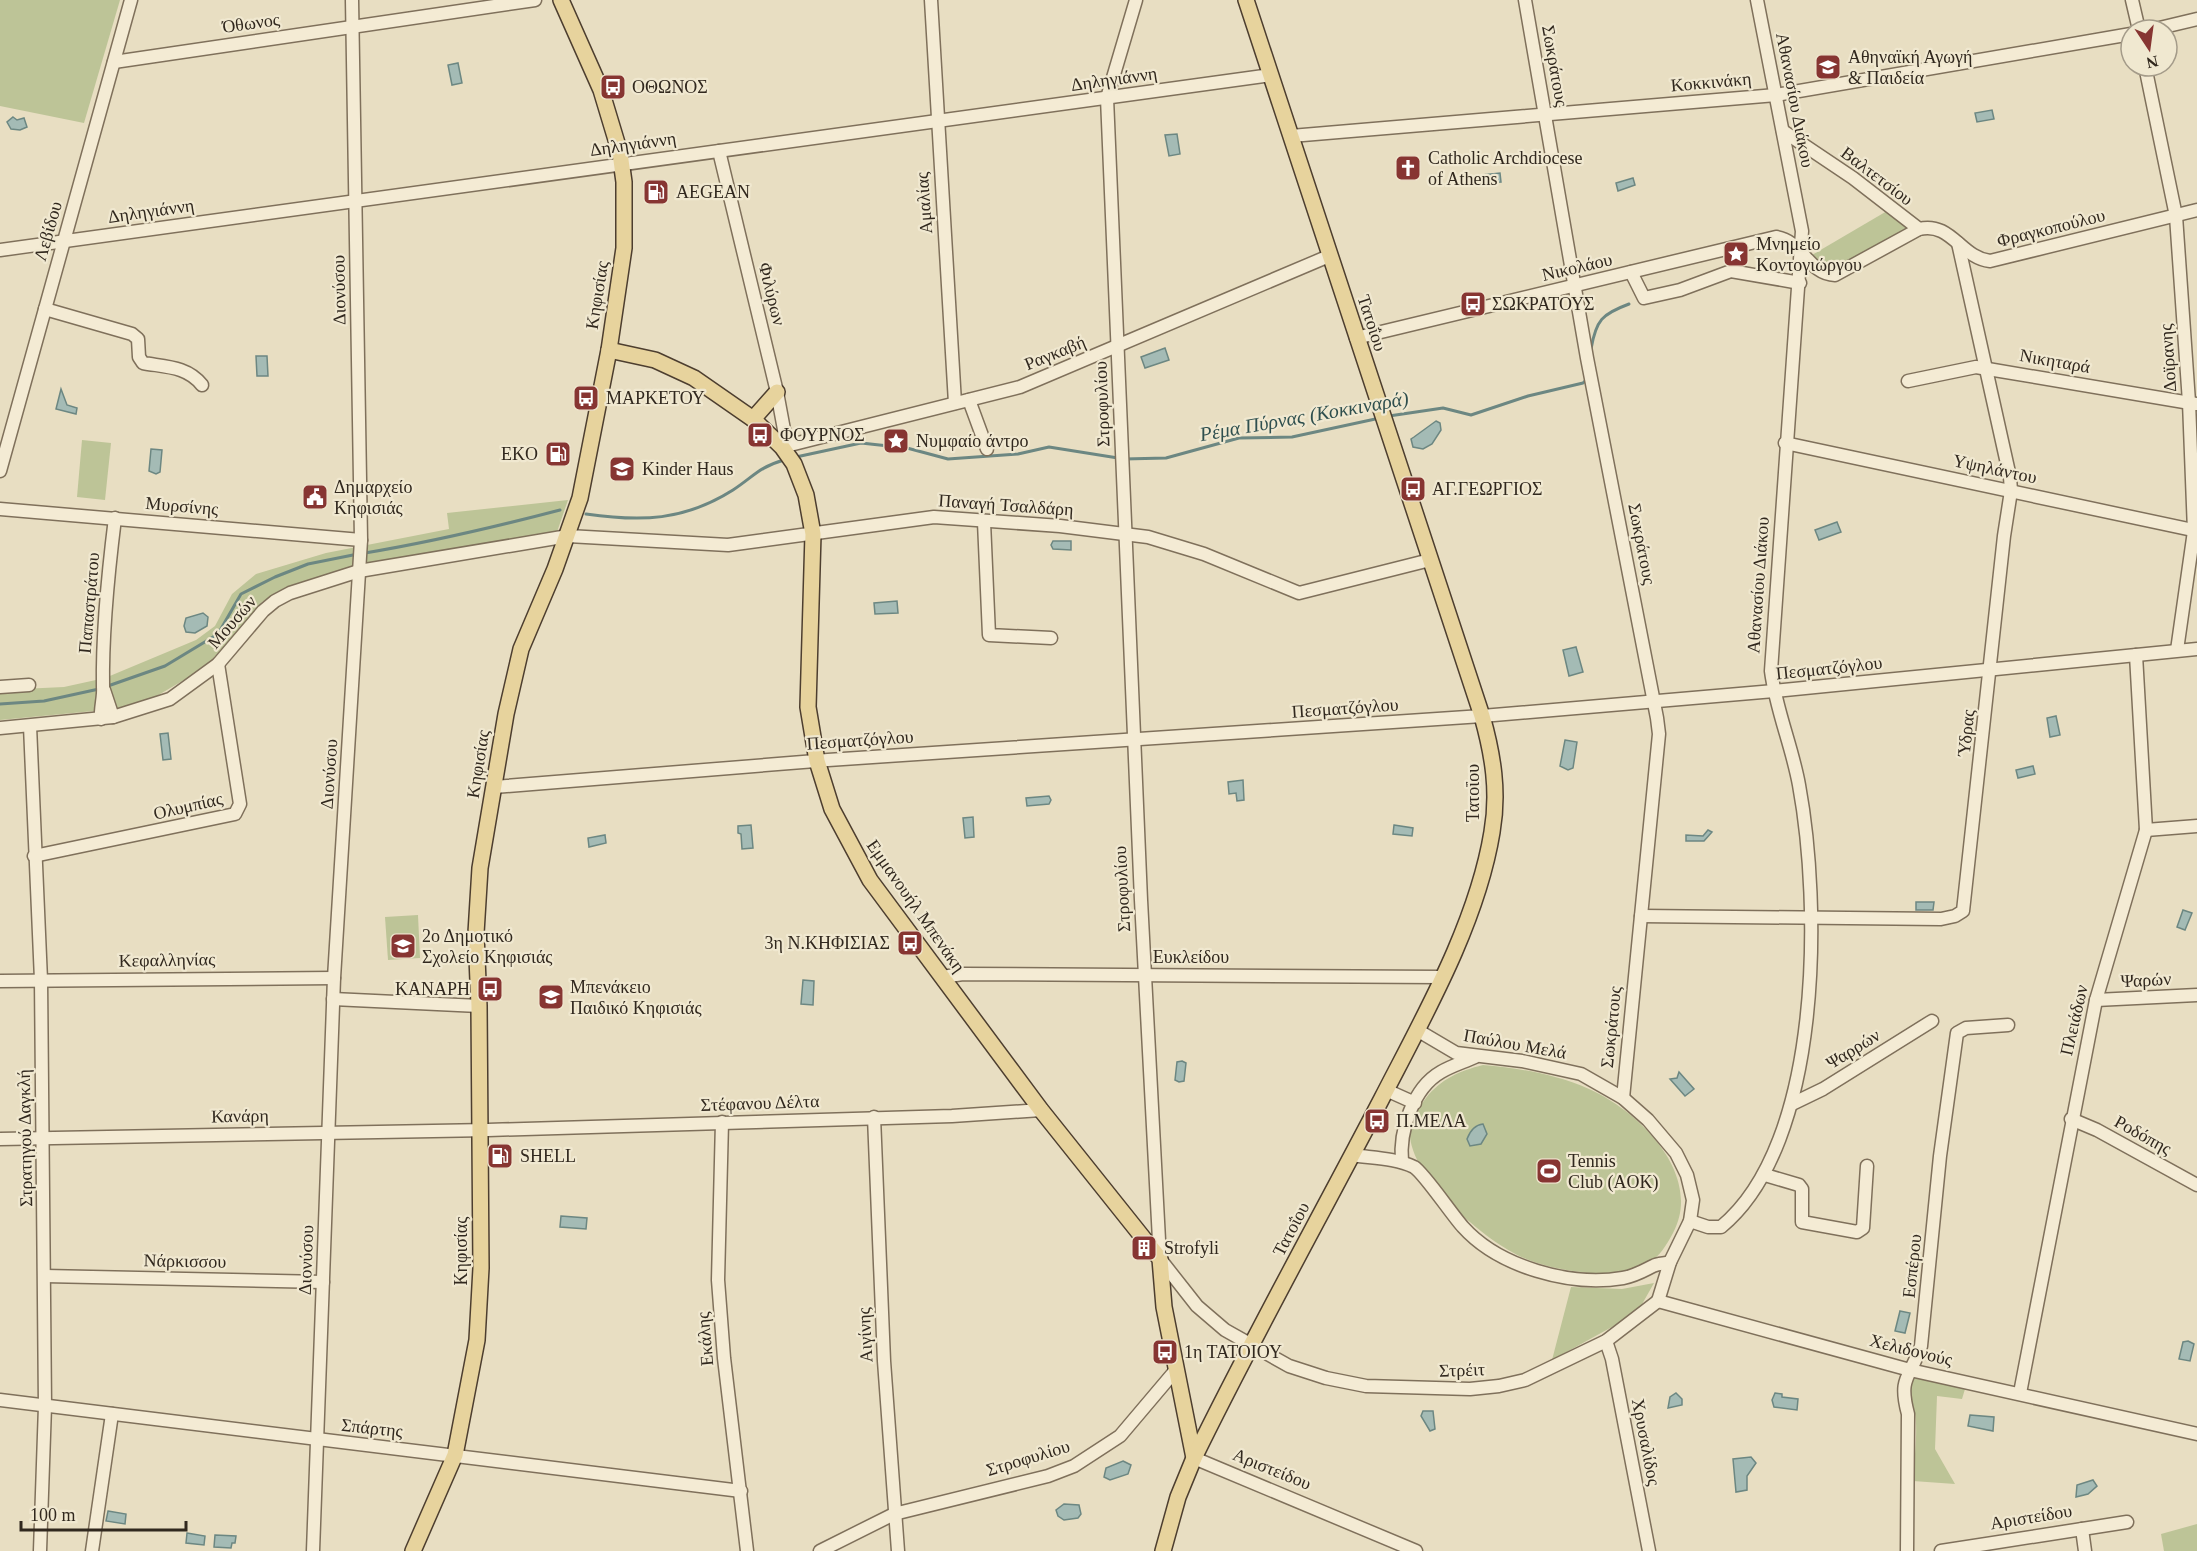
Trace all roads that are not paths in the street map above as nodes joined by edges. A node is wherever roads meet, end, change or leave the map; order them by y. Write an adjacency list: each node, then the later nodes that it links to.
1 (131, 0): 16 (street, Λεβίδου)
2 (352, 0): 14 (street, Διονύσου)
3 (535, 0): 14 (street, Όθωνος)
4 (561, 0): 26 (main road, Κηφισίας)
5 (931, 0): 22 (street, Αμαλίας)
6 (1136, 0): 20 (street, Στροφυλίου)
7 (1246, 0): 17 (main road, Τατοΐου)
8 (1525, 0): 21 (street, Σωκράτους)
9 (1757, 0): 19 (street, Αθανασίου Διάκου)
10 (2132, 0): 11 (street)
11 (2136, 18)
12 (2197, 19): 13 (street)
13 (2179, 23)
14 (352, 27): 16 (street, Όθωνος); 27 (street, Διονύσου)
15 (2119, 36): 19 (street, Κοκκινάκη)
16 (114, 62): 31 (street, Λεβίδου)
17 (1271, 75): 20 (street, Δηληγιάννη); 24 (main road, Τατοΐου)
18 (2147, 78): 29 (street, Δοϊρανης)
19 (1776, 95): 21 (street, Κοκκινάκη); 23 (street, Αθανασίου Διάκου)
20 (1107, 98): 22 (street, Δηληγιάννη); 41 (street, Στροφυλίου)
21 (1545, 114): 24 (street, Κοκκινάκη); 38 (street, Σωκράτους)
22 (936, 121): 25 (street, Δηληγιάννη); 48 (street, Αμαλίας)
23 (1783, 132): 30 (street, Βαλτετσίου); 34 (street, Αθανασίου Διάκου)
24 (1290, 136): 35 (main road, Τατοΐου)
25 (719, 151): 26 (street, Δηληγιάννη); 46 (street, Φιλύρων)
26 (622, 164): 27 (street, Δηληγιάννη); 42 (main road, Κηφισίας)
27 (355, 201): 31 (street, Δηληγιάννη); 63 (street, Διονύσου)
28 (2197, 210): 29 (street, Φραγκοπούλου)
29 (2176, 216): 32 (street, Φραγκοπούλου); 49 (street, Δοϊρανης)
30 (1919, 229): 32 (street, Φραγκοπούλου); 34 (street)
31 (64, 241): 33 (street, Δηληγιάννη); 39 (street, Λεβίδου)
32 (1958, 243): 43 (street, Ύδρας)
33 (0, 250)
34 (1802, 253): 36 (street, Νικολάου); 37 (street, Αθανασίου Διάκου)
35 (1329, 256): 40 (main road, Τατοΐου); 41 (street, Ραγκαβή)
36 (1631, 272): 37 (street); 38 (street, Νικολάου)
37 (1800, 283): 51 (street, Αθανασίου Διάκου)
38 (1576, 285): 40 (street, Νικολάου); 75 (street, Σωκράτους)
39 (45, 309): 45 (street); 54 (street, Λεβίδου)
40 (1356, 338): 64 (main road, Τατοΐου)
41 (1119, 346): 47 (street, Ραγκαβή); 61 (street, Στροφυλίου)
42 (609, 350): 50 (main road, Εμμανουήλ Μπενάκη); 59 (main road, Κηφισίας)
43 (1986, 368): 44 (street, Νικηταρά); 49 (street, Νικηταρά); 55 (street, Ύδρας)
44 (1908, 381)
45 (202, 385)
46 (777, 392): 50 (main road); 52 (street, Φιλύρων)
47 (969, 400): 48 (street, Ραγκαβή); 53 (street)
48 (956, 403): 52 (street, Ραγκαβή)
49 (2193, 403): 60 (street, Δοϊρανης)
50 (753, 419): 52 (main road, Εμμανουήλ Μπενάκη)
51 (1785, 443): 55 (street, Υψηλάντου); 74 (street, Αθανασίου Διάκου)
52 (782, 447): 62 (main road, Εμμανουήλ Μπενάκη)
53 (987, 449)
54 (0, 471)
55 (2011, 491): 60 (street, Υψηλάντου); 71 (street, Ύδρας)
56 (0, 509): 57 (street, Μυρσίνης)
57 (115, 519): 63 (street, Μυρσίνης); 77 (street, Παπαστράτου)
58 (984, 522): 61 (street, Παναγή Τσαλδάρη); 62 (street, Παναγή Τσαλδάρη); 66 (street)
59 (570, 530): 62 (street, Παναγή Τσαλδάρη); 65 (street, Μουσών); 82 (main road, Κηφισίας)
60 (2196, 531): 68 (street, Δοϊρανης)
61 (1125, 532): 64 (street, Παναγή Τσαλδάρη); 80 (street, Στροφυλίου)
62 (813, 534): 81 (main road, Εμμανουήλ Μπενάκη)
63 (360, 544): 65 (street, Διονύσου)
64 (1430, 560): 76 (main road, Τατοΐου)
65 (359, 569): 70 (street, Μουσών); 91 (street, Διονύσου)
66 (1051, 638)
67 (2197, 649): 68 (street, Πεσματζόγλου)
68 (2176, 650): 69 (street, Πεσματζόγλου)
69 (2136, 655): 71 (street, Πεσματζόγλου); 84 (street, Πλειάδων)
70 (218, 664): 77 (street, Μουσών); 85 (street, Ολυμπίας)
71 (1991, 670): 74 (street, Πεσματζόγλου); 87 (street, Ύδρας)
72 (29, 685): 73 (street)
73 (0, 687)
74 (1774, 691): 75 (street, Πεσματζόγλου); 87 (street, Αθανασίου Διάκου)
75 (1654, 701): 76 (street, Πεσματζόγλου); 86 (street, Σωκράτους)
76 (1482, 716): 80 (street, Πεσματζόγλου); 90 (main road, Τατοΐου)
77 (107, 718): 78 (street, Μουσών)
78 (30, 726): 79 (street, Μουσών); 85 (street, Στρατηγού Δαγκλή)
79 (0, 728)
80 (1136, 740): 81 (street, Πεσματζόγλου); 88 (street, Στροφυλίου)
81 (817, 761): 82 (street, Πεσματζόγλου); 89 (main road, Εμμανουήλ Μπενάκη)
82 (494, 788): 97 (main road, Κηφισίας)
83 (2197, 826): 84 (street)
84 (2146, 830): 96 (street, Πλειάδων)
85 (34, 856): 92 (street, Στρατηγού Δαγκλή)
86 (1641, 916): 87 (street, Ύδρας); 103 (street, Σωκράτους)
87 (1812, 919): 105 (street, Αθανασίου Διάκου)
88 (1145, 975): 89 (street, Ευκλείδου); 90 (street, Ευκλείδου); 120 (street, Στροφυλίου)
89 (942, 977): 106 (main road, Εμμανουήλ Μπενάκη)
90 (1441, 977): 100 (main road, Τατοΐου)
91 (334, 978): 92 (street, Κεφαλληνίας); 95 (street, Διονύσου)
92 (41, 980): 93 (street, Κεφαλληνίας); 112 (street, Στρατηγού Δαγκλή)
93 (0, 981)
94 (2197, 995): 96 (street, Ψαρών)
95 (333, 999): 97 (street); 111 (street, Διονύσου)
96 (2096, 1000): 108 (street, Πλειάδων)
97 (479, 1006): 110 (main road, Κηφισίας)
98 (1932, 1021): 105 (street, Ψαρρών)
99 (2008, 1025): 127 (street, Εσπέρου)
100 (1417, 1030): 101 (street, Παύλου Μελά); 102 (main road, Τατοΐου)
101 (1476, 1057): 103 (street, Παύλου Μελά); 104 (street)
102 (1386, 1090): 104 (street); 114 (main road, Τατοΐου)
103 (1623, 1098): 119 (street, Παύλου Μελά)
104 (1415, 1103): 115 (street)
105 (1792, 1104): 117 (street, Αθανασίου Διάκου)
106 (1041, 1110): 107 (street, Στέφανου Δέλτα); 120 (main road, Εμμανουήλ Μπενάκη)
107 (874, 1118): 109 (street, Στέφανου Δέλτα); 138 (street, Αιγίνης)
108 (2071, 1119): 118 (street, Ροδόπης); 129 (street, Πλειάδων)
109 (722, 1122): 110 (street, Στέφανου Δέλτα); 137 (street, Εκάλης)
110 (481, 1130): 111 (street, Κανάρη); 135 (main road, Κηφισίας)
111 (329, 1133): 112 (street, Κανάρη); 123 (street, Διονύσου)
112 (43, 1138): 113 (street, Κανάρη); 122 (street, Στρατηγού Δαγκλή)
113 (0, 1139)
114 (1352, 1155): 115 (street); 126 (main road, Τατοΐου)
115 (1402, 1162): 121 (street)
116 (1868, 1166): 117 (street)
117 (1765, 1175): 119 (street, Αθανασίου Διάκου)
118 (2197, 1185)
119 (1690, 1221): 121 (street, Παύλου Μελά)
120 (1160, 1259): 126 (street, Εμμανουήλ Μπενάκη); 128 (main road, Στροφυλίου)
121 (1670, 1262): 124 (street)
122 (45, 1276): 123 (street, Νάρκισσου); 131 (street, Στρατηγού Δαγκλή)
123 (323, 1282): 134 (street, Διονύσου)
124 (1658, 1301): 125 (street, Στρέιτ); 127 (street, Χελιδονούς)
125 (1606, 1341): 126 (street, Στρέιτ); 151 (street, Χρυσαλίδος)
126 (1252, 1346): 136 (main road, Τατοΐου)
127 (1910, 1370): 129 (street, Χελιδονούς); 152 (street, Εσπέρου)
128 (1175, 1371): 136 (main road); 138 (street, Στροφυλίου)
129 (2019, 1393): 133 (street, Χελιδονούς)
130 (0, 1401): 131 (street, Σπάρτης)
131 (45, 1406): 132 (street, Σπάρτης); 142 (street, Στρατηγού Δαγκλή)
132 (112, 1414): 134 (street, Σπάρτης); 143 (street)
133 (2197, 1434)
134 (317, 1439): 135 (street, Σπάρτης); 144 (street, Διονύσου)
135 (455, 1455): 137 (street, Σπάρτης); 145 (main road, Κηφισίας)
136 (1194, 1458): 141 (street, Αριστείδου); 149 (main road, Τατοΐου)
137 (741, 1491): 146 (street, Εκάλης)
138 (894, 1514): 147 (street, Στροφυλίου); 148 (street, Αιγίνης)
139 (2127, 1522): 140 (street, Αριστείδου)
140 (2082, 1529): 153 (street, Αριστείδου); 154 (street)
141 (1390, 1546): 150 (street, Αριστείδου)
142 (40, 1551)
143 (92, 1551)
144 (313, 1551)
145 (413, 1551)
146 (747, 1551)
147 (820, 1551)
148 (898, 1551)
149 (1163, 1551)
150 (1416, 1551)
151 (1649, 1551)
152 (1907, 1551)
153 (1941, 1551)
154 (2085, 1551)

